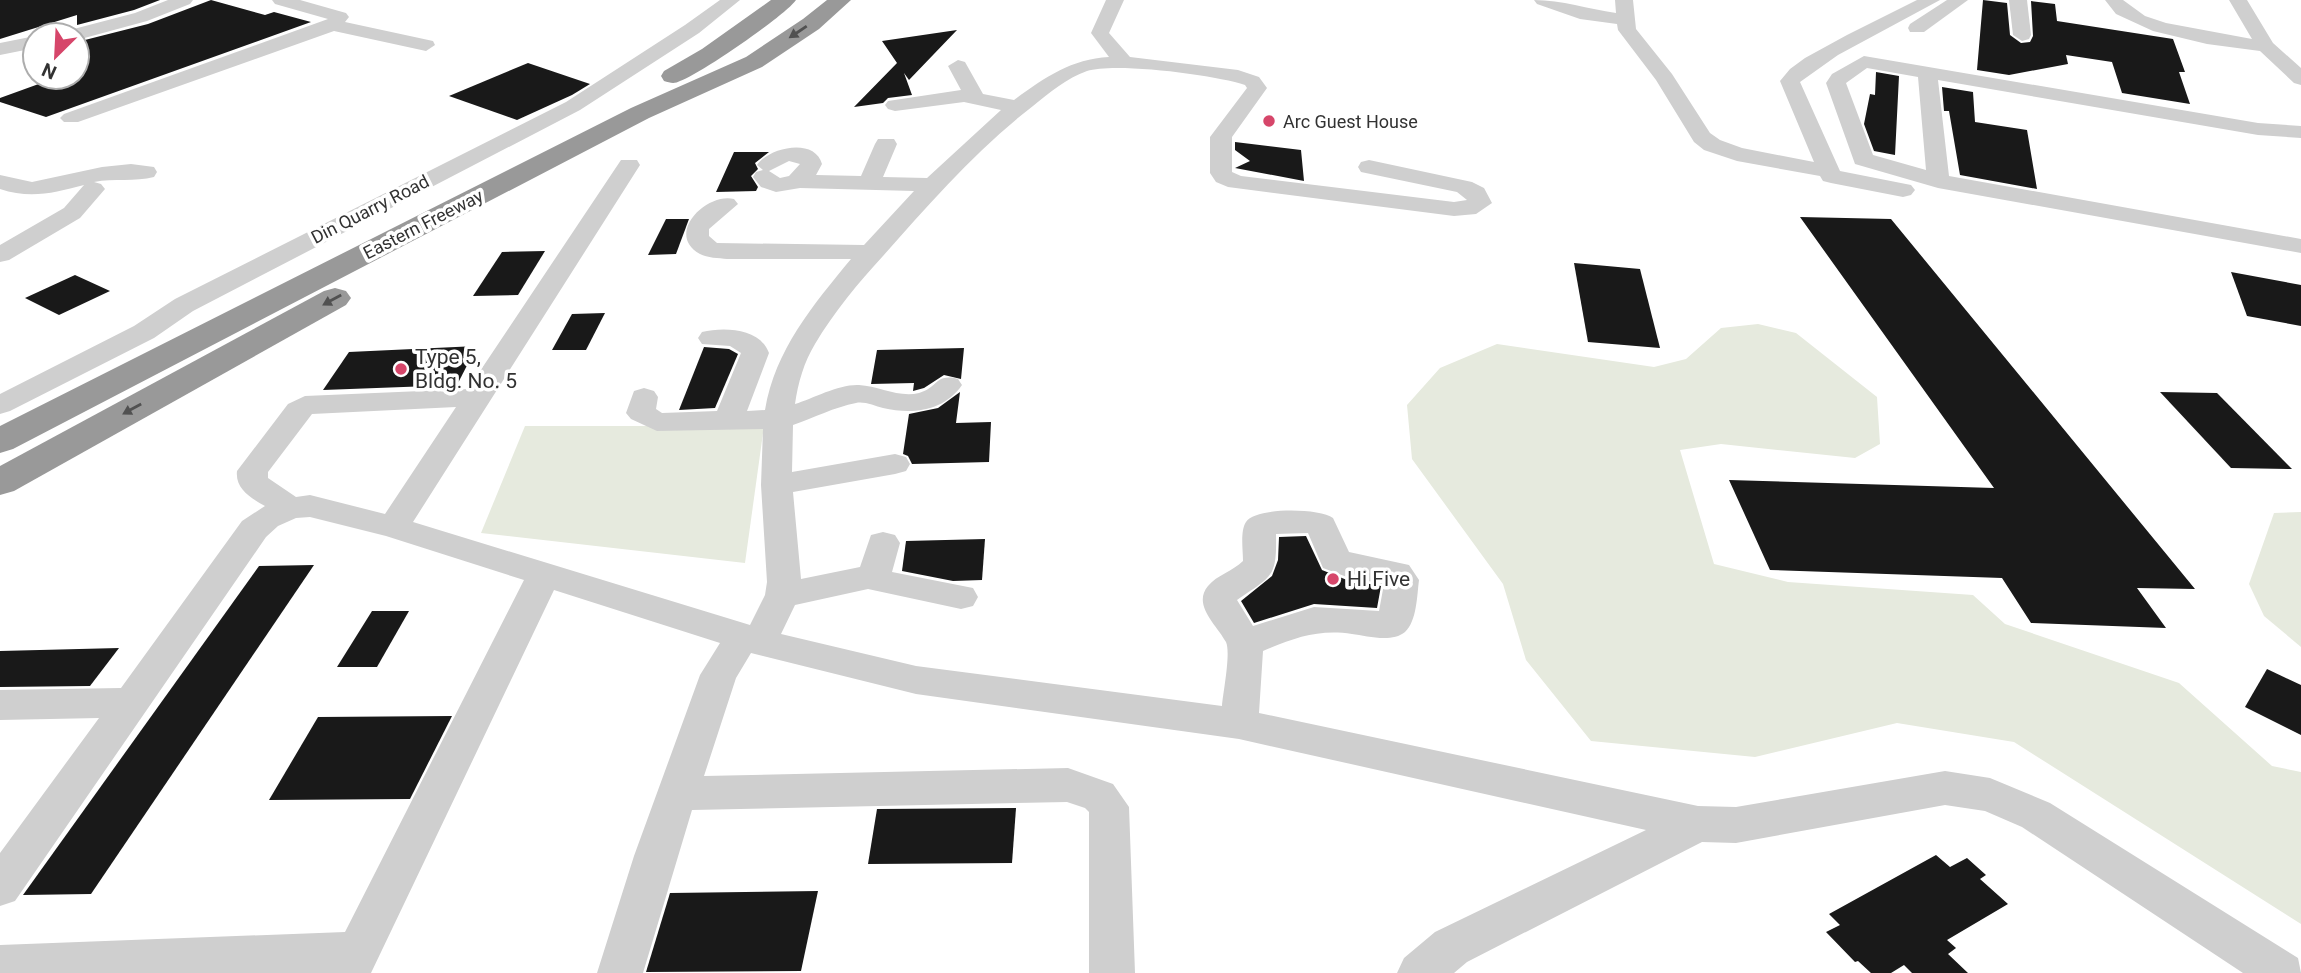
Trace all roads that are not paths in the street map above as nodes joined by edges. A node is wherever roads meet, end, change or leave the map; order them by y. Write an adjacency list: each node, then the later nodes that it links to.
1 (184, 0): 17 (street)
2 (281, 0): 16 (street)
3 (731, 0): 15 (street, Din Quarry Road)
4 (785, 0): 23 (highway, Eastern Freeway)
5 (840, 0): 24 (highway, Eastern Freeway, one-way to 24)
6 (1115, 0): 26 (street)
7 (1543, 0): 13 (street)
8 (1931, 0): 40 (street)
9 (1959, 0): 25 (street)
10 (2018, 0): 18 (street)
11 (2114, 0): 21 (street)
12 (2238, 0): 21 (street)
13 (1624, 10): 40 (street)
14 (683, 13): 15 (street)
15 (707, 18): 56 (street, Din Quarry Road)
16 (333, 24): 20 (street); 34 (street)
17 (91, 30)
18 (2022, 35)
19 (21, 45): 22 (street)
20 (426, 45)
21 (2266, 46): 29 (street)
22 (0, 49)
23 (710, 54): 33 (highway, Eastern Freeway); 57 (highway)
24 (754, 62): 33 (highway, Eastern Freeway); 63 (highway, one-way to 63)
25 (1864, 62): 28 (street); 42 (street)
26 (1125, 64): 32 (street); 38 (street)
27 (958, 66): 30 (street)
28 (1927, 72): 35 (street); 42 (street)
29 (2301, 79)
30 (974, 96): 31 (street); 32 (street)
31 (895, 105)
32 (1018, 107): 45 (street)
33 (630, 110): 60 (highway, Eastern Freeway); 61 (highway, Eastern Freeway)
34 (71, 118)
35 (2301, 132)
36 (886, 144): 44 (street)
37 (629, 165): 54 (street)
38 (1369, 167)
39 (766, 171): 44 (street)
40 (1827, 171): 51 (street)
41 (146, 172): 43 (street)
42 (1938, 181): 48 (street)
43 (0, 183)
44 (869, 183): 45 (street)
45 (931, 185): 49 (street)
46 (93, 189): 50 (street)
47 (726, 204): 49 (street)
48 (2301, 246)
49 (873, 252): 58 (street)
50 (0, 255)
51 (2301, 264)
52 (712, 338): 59 (street)
53 (948, 385): 58 (street)
54 (479, 397): 65 (street); 66 (street)
55 (644, 397): 59 (street)
56 (0, 405)
57 (0, 412)
58 (780, 419): 59 (street); 64 (street)
59 (728, 421)
60 (0, 426)
61 (0, 441)
62 (895, 464): 64 (street)
63 (0, 482)
64 (777, 485): 70 (street)
65 (291, 508): 66 (street); 74 (street)
66 (393, 527): 68 (street)
67 (883, 543): 69 (street)
68 (544, 575): 72 (street); 80 (street)
69 (874, 576): 70 (street); 71 (street)
70 (782, 595): 72 (street)
71 (961, 597)
72 (751, 639): 76 (street); 77 (street)
73 (1246, 644): 73 (street); 76 (street)
74 (132, 702): 75 (street); 79 (street)
75 (0, 705)
76 (1239, 724): 78 (street)
77 (678, 793): 82 (street); 83 (street)
78 (1698, 824): 84 (street); 85 (street)
79 (6, 869)
80 (353, 962): 81 (street)
81 (0, 966)
82 (620, 973)
83 (1112, 973)
84 (1420, 973)
85 (2282, 973)

